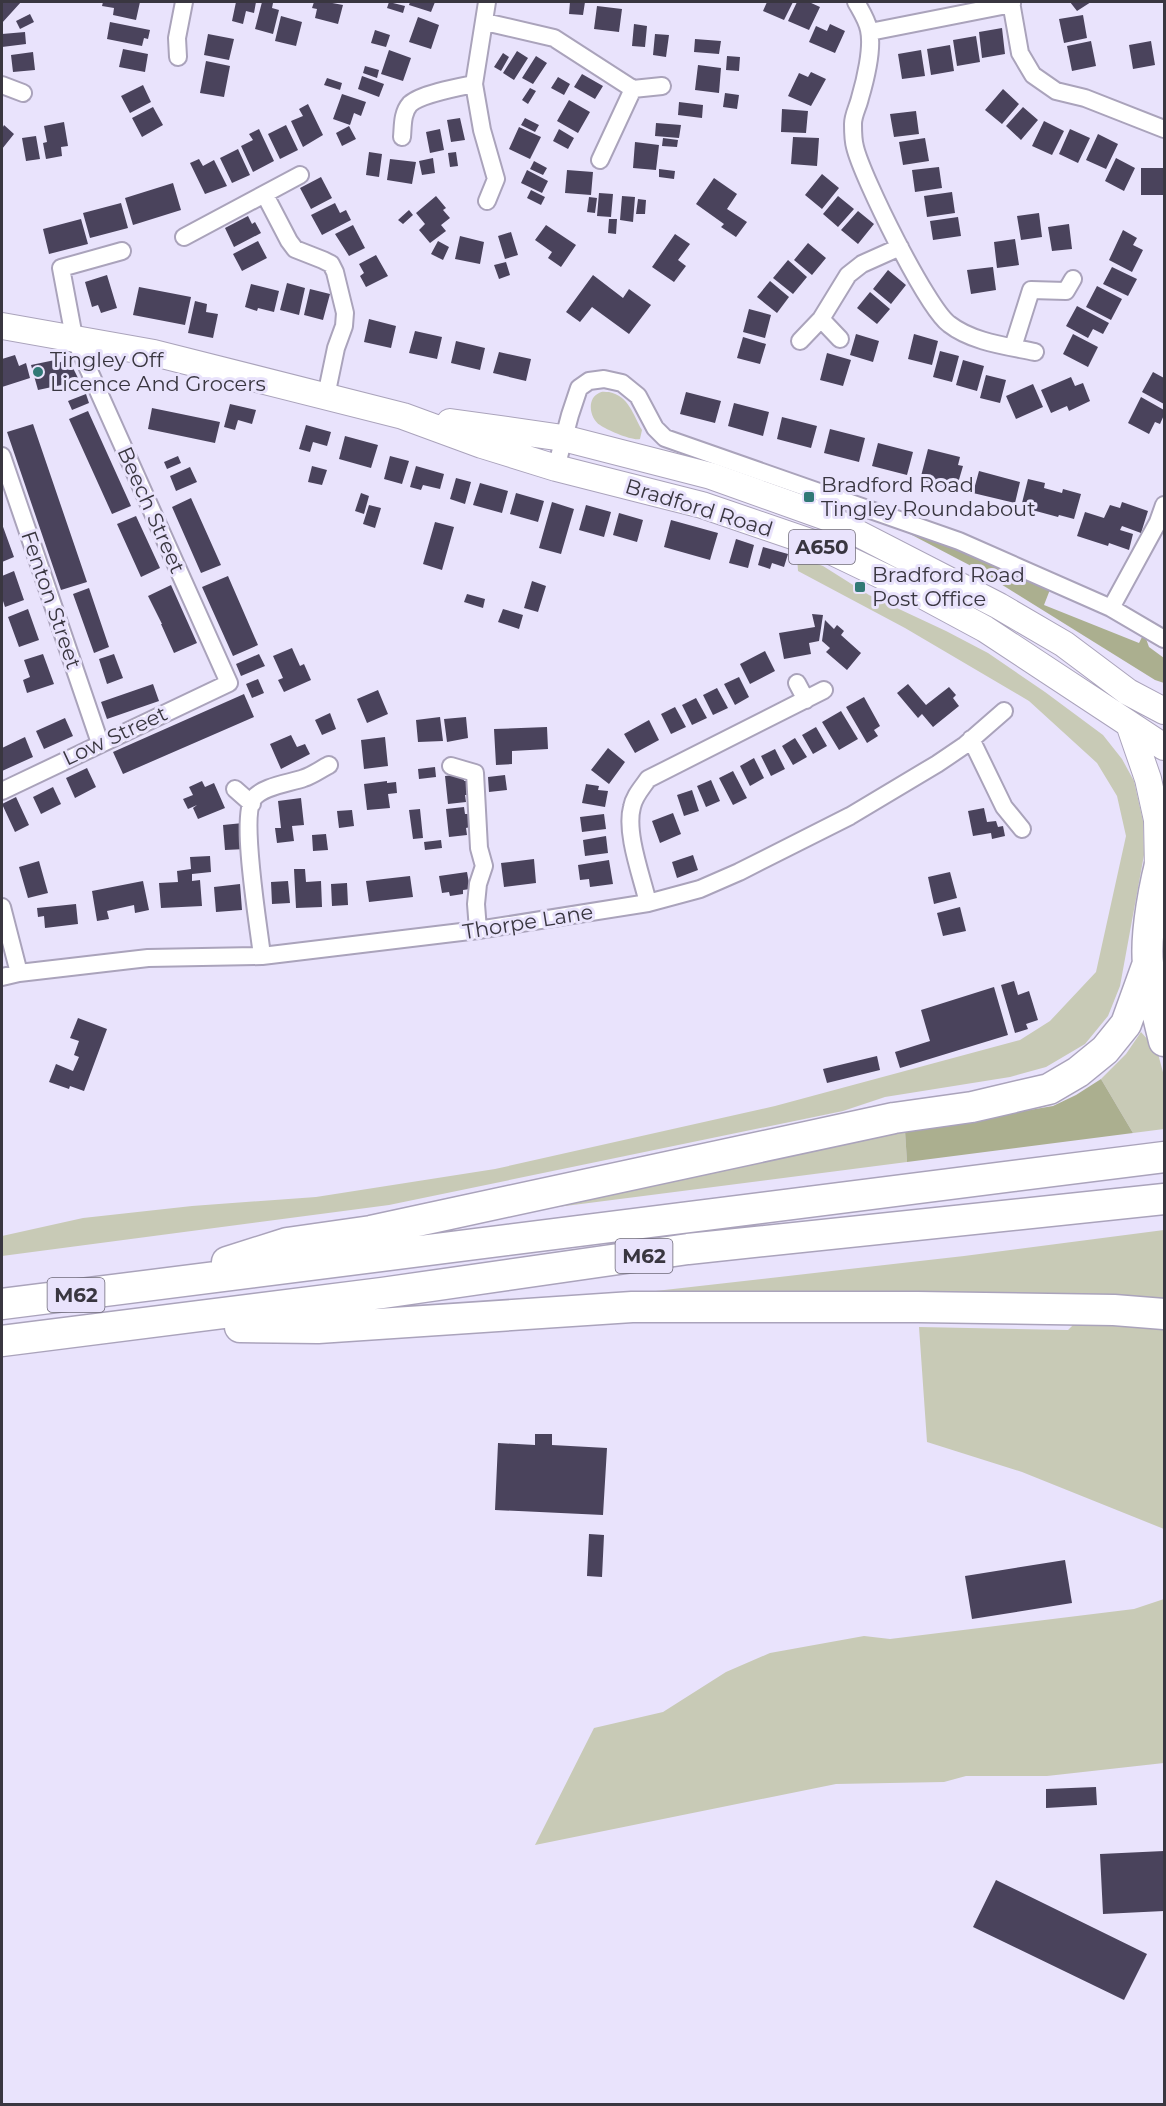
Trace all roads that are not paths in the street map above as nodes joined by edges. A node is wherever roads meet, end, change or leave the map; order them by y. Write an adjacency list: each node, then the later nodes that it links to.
1 (184, 2): 7 (street)
2 (487, 2): 5 (street)
3 (856, 2): 6 (street)
4 (1012, 3): 6 (street); 13 (street)
5 (485, 22): 8 (street); 11 (street)
6 (870, 32): 20 (street)
7 (178, 57)
8 (474, 84): 14 (street); 18 (street)
9 (2, 85): 12 (street)
10 (662, 86): 11 (street)
11 (633, 88): 15 (street)
12 (23, 93)
13 (1162, 124)
14 (402, 137)
15 (600, 160)
16 (300, 175): 17 (street)
17 (265, 195): 19 (street); 30 (street)
18 (487, 201)
19 (184, 237)
20 (900, 247): 23 (street); 28 (street)
21 (122, 251): 25 (street, Beech Street)
22 (1073, 279): 28 (street)
23 (821, 320): 26 (street); 27 (street)
24 (2, 326): 25 (main road, Bradford Road / A650)
25 (74, 337): 30 (main road, Bradford Road / A650); 38 (street, Beech Street)
26 (840, 339)
27 (800, 341)
28 (1013, 347): 29 (street)
29 (1035, 352)
30 (326, 396): 31 (main road, Bradford Road / A650)
31 (403, 416): 32 (main road, Bradford Road / A650); 34 (main road, Bradford Road / A650)
32 (563, 438): 34 (street); 36 (street); 43 (main road, Bradford Road / A650)
33 (2, 456): 46 (street, Fenton Street)
34 (556, 468): 44 (main road, Bradford Road / A650)
35 (1164, 505): 36 (street)
36 (1112, 608): 37 (street)
37 (1164, 639)
38 (229, 683): 46 (street, Low Street)
39 (797, 683): 41 (street)
40 (824, 690): 41 (street)
41 (806, 700): 55 (street)
42 (1004, 711): 45 (street, Thorpe Lane)
43 (1164, 711)
44 (1129, 724): 47 (main road, Bradford Road / A650); 54 (main road)
45 (971, 739): 53 (street); 55 (street, Thorpe Lane)
46 (100, 743): 51 (street, Low Street)
47 (1164, 747)
48 (329, 765): 52 (street)
49 (451, 766): 57 (street)
50 (235, 789): 52 (street)
51 (2, 791)
52 (252, 804): 58 (street)
53 (1022, 830)
54 (1161, 860): 59 (highway)
55 (648, 903): 57 (street, Thorpe Lane)
56 (2, 907): 60 (street)
57 (478, 930): 58 (street, Thorpe Lane)
58 (262, 956): 60 (street, Thorpe Lane)
59 (1148, 963): 62 (highway); 65 (highway, M62)
60 (19, 973): 61 (street, Thorpe Lane)
61 (2, 977)
62 (1164, 1041)
63 (1164, 1157): 65 (highway, M62)
64 (1164, 1199): 68 (highway, M62)
65 (150, 1286): 66 (highway, M62)
66 (2, 1304)
67 (1164, 1314): 68 (highway, M62)
68 (126, 1326): 69 (highway, M62)
69 (2, 1341)

